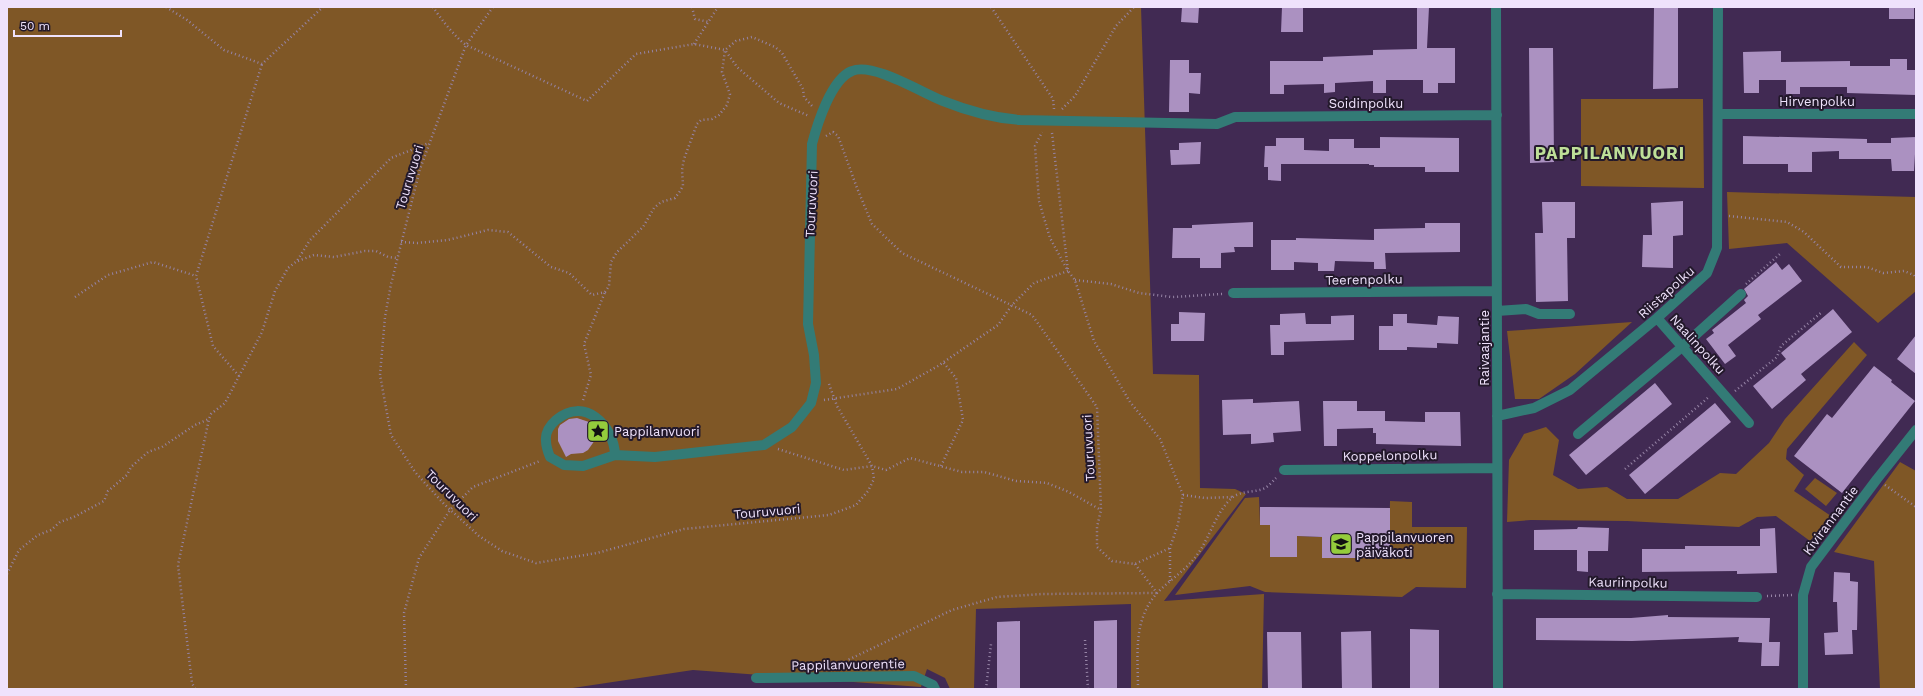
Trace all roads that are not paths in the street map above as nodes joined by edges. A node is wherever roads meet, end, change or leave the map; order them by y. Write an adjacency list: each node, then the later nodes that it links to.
1 (1496, 7): 5 (street, Raivaajantie)
2 (1718, 7): 3 (street, Riistapolku)
3 (1719, 114): 4 (street, Hirvenpolku); 11 (street, Riistapolku)
4 (1916, 114)
5 (1497, 115): 6 (street, Raivaajantie); 17 (street, Soidinpolku)
6 (1496, 291): 7 (street, Teerenpolku); 9 (street, Raivaajantie)
7 (1233, 293)
8 (1741, 294): 12 (street)
9 (1497, 310): 10 (street); 13 (street, Raivaajantie)
10 (1570, 314)
11 (1657, 318): 12 (street, Naalinpolku); 13 (street, Riistapolku)
12 (1682, 347): 14 (street, Naalinpolku); 16 (street)
13 (1497, 416): 18 (street, Raivaajantie)
14 (1748, 423)
15 (1916, 430): 25 (street, Kivirannantie)
16 (1578, 434)
17 (615, 455): 17 (street)
18 (1497, 468): 19 (street, Koppelonpolku); 20 (street, Raivaajantie)
19 (1284, 470)
20 (1497, 594): 21 (street, Kauriinpolku); 24 (street, Raivaajantie)
21 (1758, 597)
22 (756, 678): 23 (street, Pappilanvuorentie)
23 (935, 689)
24 (1498, 689)
25 (1803, 689)

